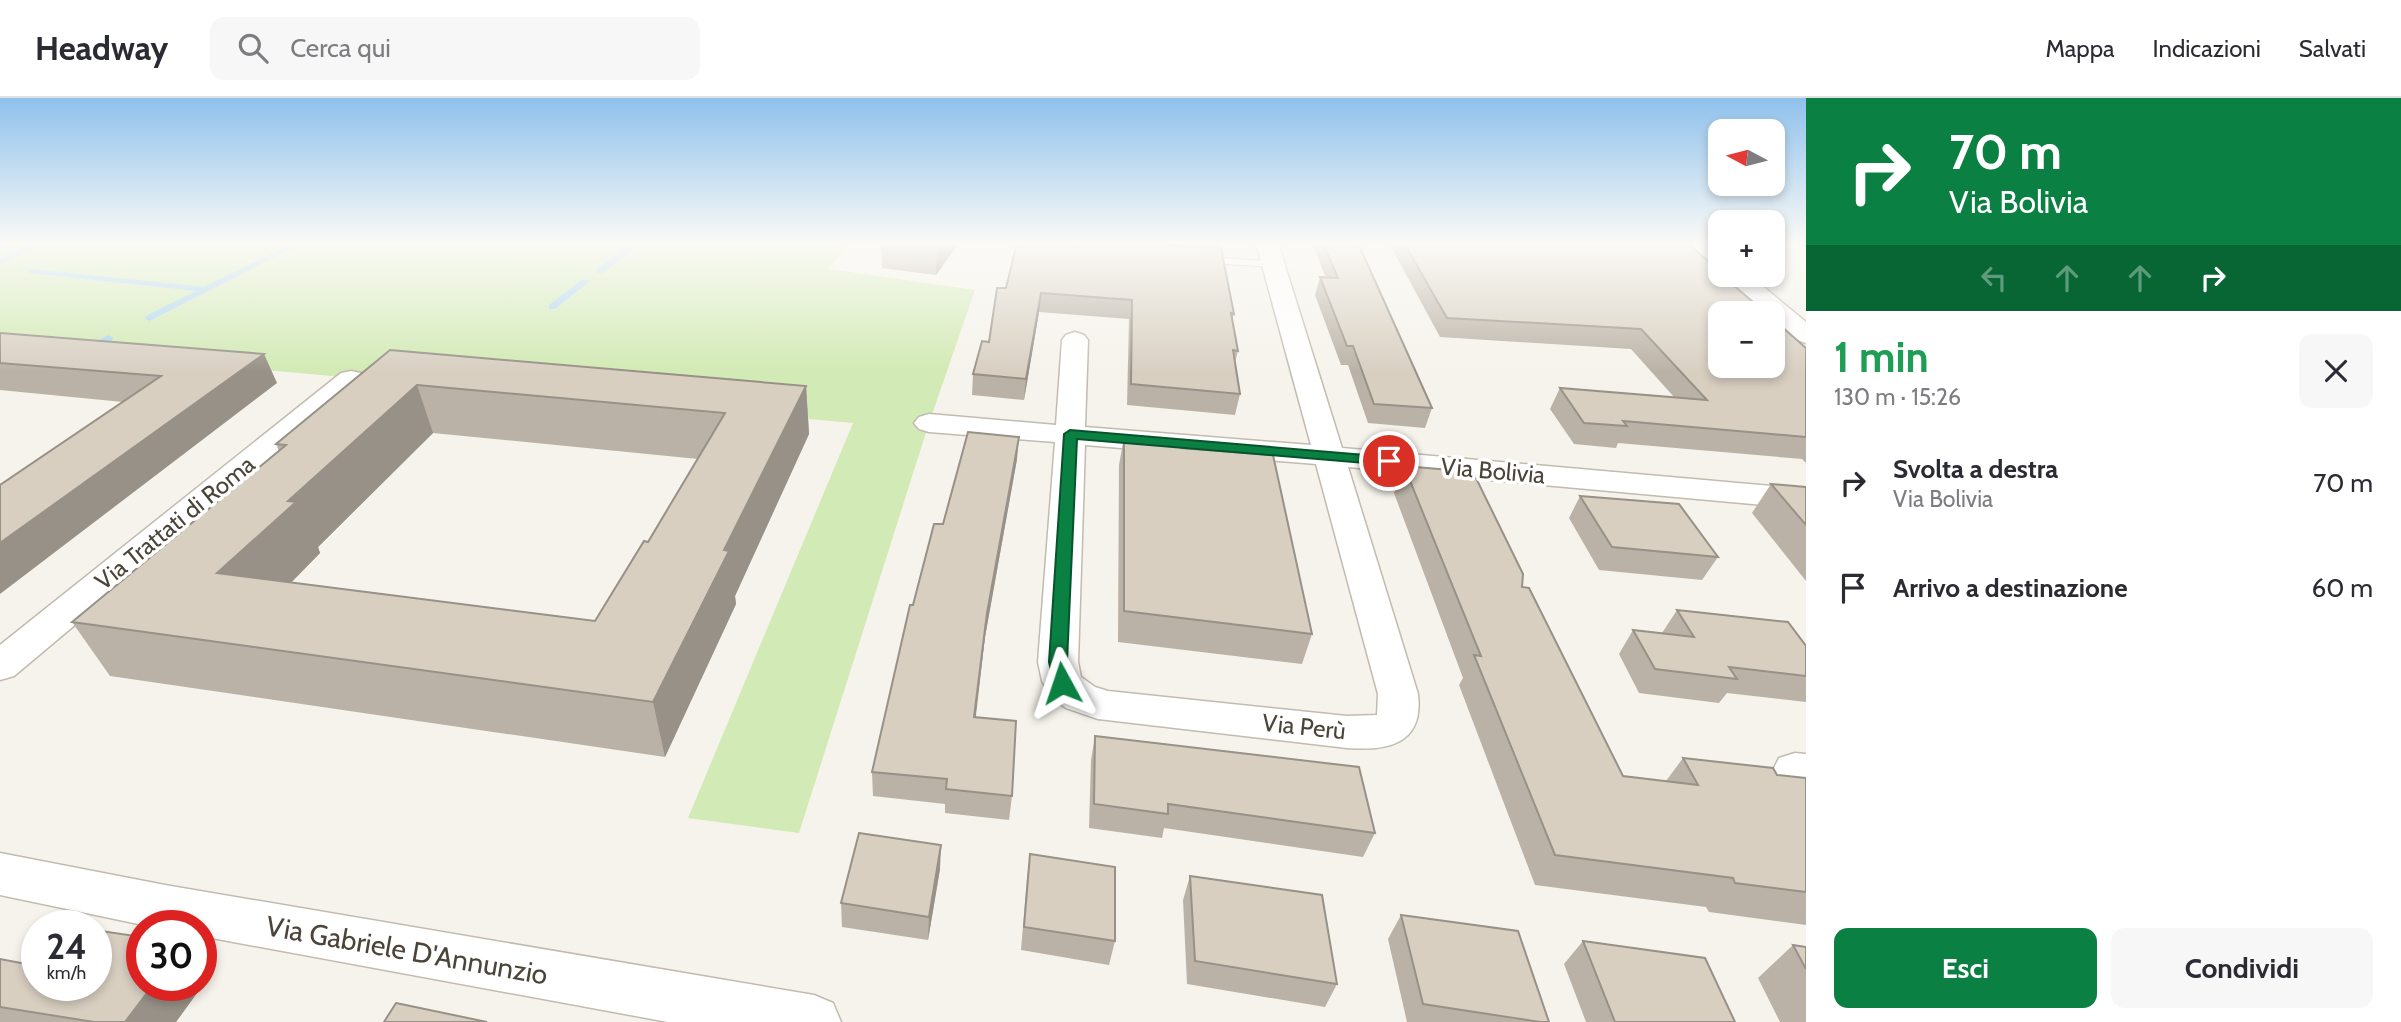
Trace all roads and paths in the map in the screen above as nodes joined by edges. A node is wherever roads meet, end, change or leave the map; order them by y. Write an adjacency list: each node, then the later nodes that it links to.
1 (1279, 286): 8 (street, Via Perù)
2 (1749, 287): 3 (street)
3 (1806, 335)
4 (1075, 340): 7 (street, Via Perù)
5 (351, 379): 10 (street, Via Trattati di Roma)
6 (929, 423): 7 (street, Via Bolivia)
7 (1070, 434): 8 (street, Via Bolivia); 8 (street, Via Perù)
8 (1329, 456): 9 (street, Via Bolivia)
9 (1806, 499)
10 (0, 666)
11 (0, 874): 12 (street, Via Gabriele D'Annunzio)
12 (814, 1022)

